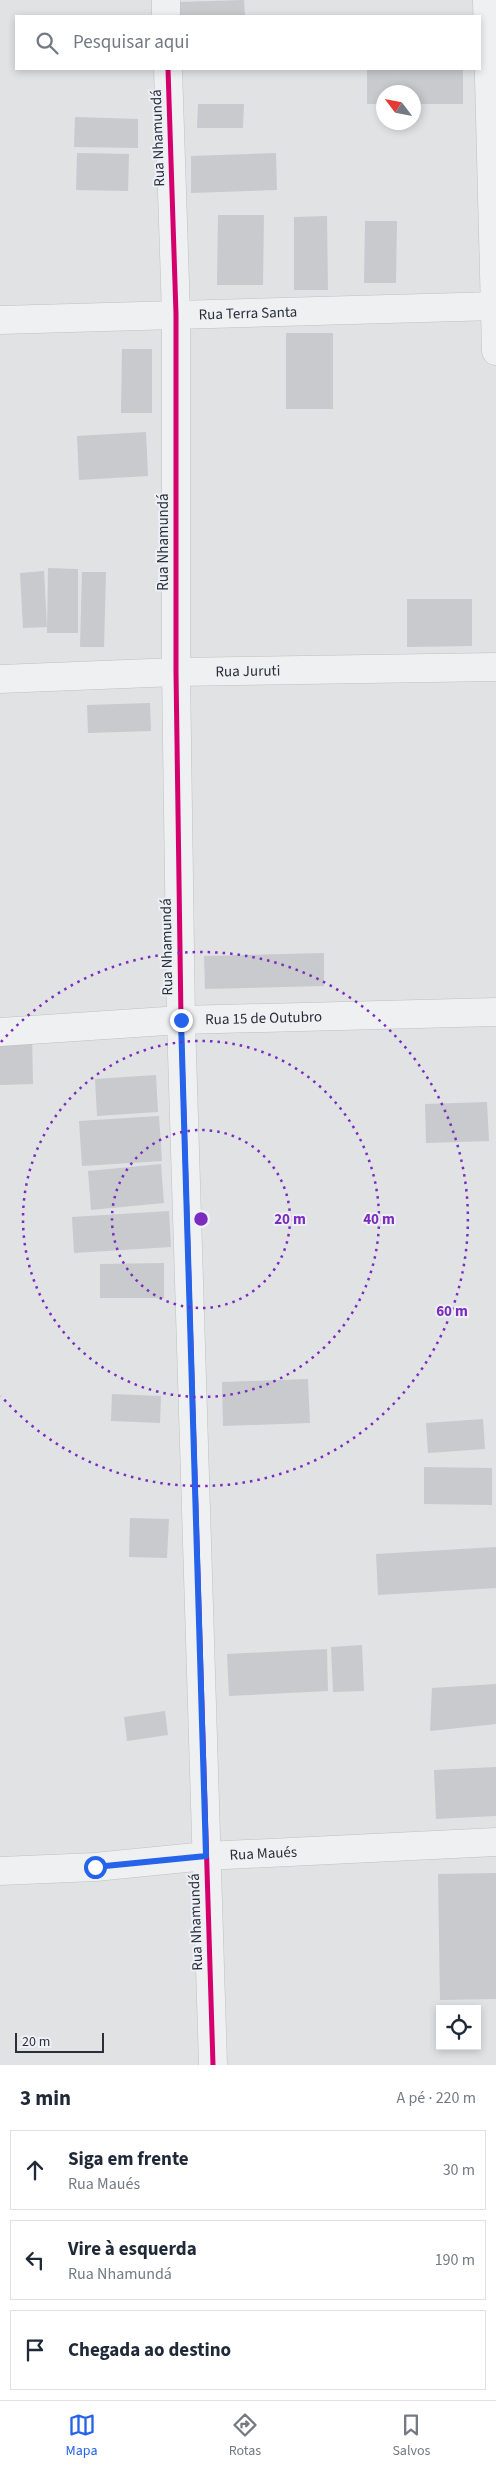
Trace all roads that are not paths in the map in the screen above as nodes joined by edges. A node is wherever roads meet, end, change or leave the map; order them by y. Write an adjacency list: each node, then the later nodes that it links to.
1 (166, 0): 3 (street)
2 (487, 0): 5 (street)
3 (166, 15)
4 (168, 70): 6 (street, Rua Nhamundá)
5 (496, 306): 6 (street, Rua Terra Santa); 8 (street)
6 (176, 314): 7 (street, Rua Terra Santa); 10 (street, Rua Nhamundá)
7 (0, 320)
8 (496, 351)
9 (496, 667): 10 (street, Rua Juruti)
10 (176, 672): 11 (street, Rua Juruti); 13 (street, Rua Nhamundá)
11 (0, 679)
12 (496, 1012): 13 (street, Rua 15 de Outubro)
13 (181, 1020): 14 (street, Rua 15 de Outubro); 16 (street, Rua Nhamundá)
14 (0, 1032)
15 (496, 1842): 16 (street, Rua Maués)
16 (206, 1856): 17 (street, Rua Maués); 18 (street, Rua Nhamundá)
17 (0, 1871)
18 (213, 2065)

